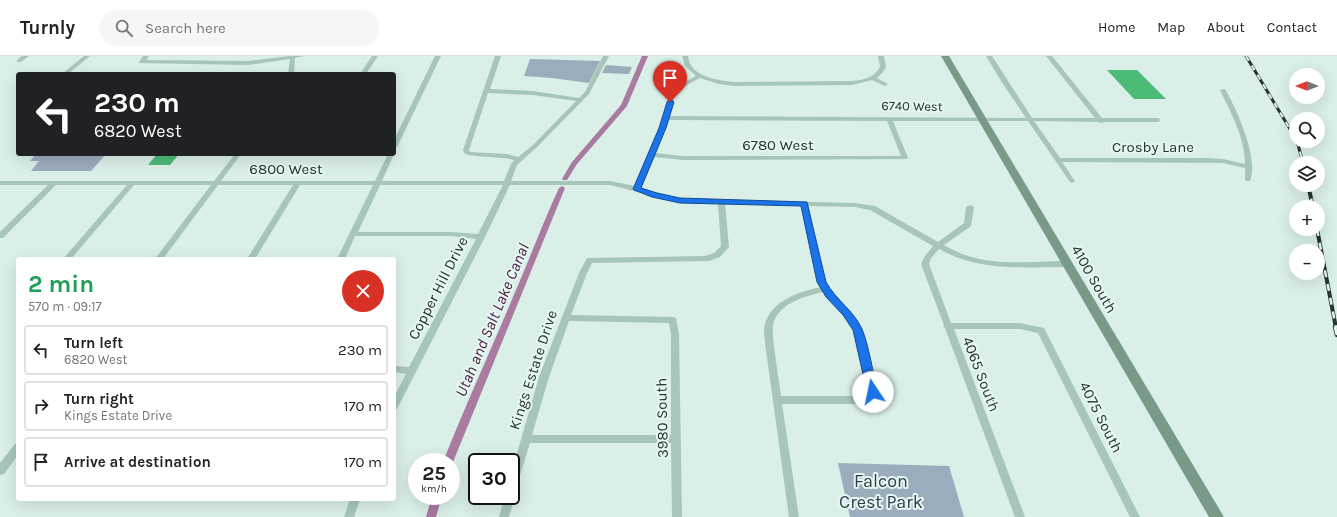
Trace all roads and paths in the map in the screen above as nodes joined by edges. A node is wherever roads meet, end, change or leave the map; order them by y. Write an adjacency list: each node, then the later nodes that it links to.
1 (26, 56): 15 (street)
2 (87, 56): 16 (street)
3 (293, 56): 4 (street); 14 (street); 17 (street)
4 (301, 56)
5 (375, 56): 18 (street)
6 (438, 56): 31 (street)
7 (498, 56): 23 (street)
8 (606, 56): 24 (street)
9 (685, 56): 19 (street)
10 (881, 56): 20 (street)
11 (945, 56): 27 (main road, 4100 South)
12 (989, 56): 28 (street)
13 (1049, 56): 30 (street)
14 (144, 58)
15 (19, 62)
16 (67, 72)
17 (291, 72)
18 (364, 72)
19 (700, 76): 20 (street); 25 (street)
20 (872, 78): 21 (street)
21 (885, 84)
22 (1223, 90): 37 (street)
23 (486, 91): 24 (street); 35 (street)
24 (580, 100): 35 (street)
25 (666, 118): 26 (street, 6740 West); 32 (street)
26 (889, 119): 27 (street, 6740 West); 32 (street, 6780 West)
27 (982, 119): 28 (street, 6740 West); 59 (main road, 4100 South)
28 (1030, 120): 30 (street, 6740 West); 36 (street)
29 (1158, 120): 30 (street, 6740 West)
30 (1101, 121)
31 (396, 143)
32 (652, 155): 47 (street)
33 (236, 156): 40 (street)
34 (390, 156): 45 (street)
35 (519, 159): 46 (street, Copper Hill Drive)
36 (1058, 160): 37 (street, Crosby Lane); 39 (street)
37 (1247, 166): 38 (street)
38 (1248, 180)
39 (1072, 181)
40 (217, 182): 41 (street, 6800 West); 44 (street, 6800 West); 56 (street)
41 (298, 182): 45 (street, 6800 West); 57 (street)
42 (0, 183): 43 (street, 6800 West)
43 (54, 183): 44 (street, 6800 West); 52 (street)
44 (132, 183): 55 (street)
45 (377, 183): 46 (street, 6800 West); 51 (street)
46 (507, 183): 47 (street, 6800 West); 53 (street, Copper Hill Drive)
47 (637, 189): 48 (street, 6800 West)
48 (722, 202): 49 (street, 6800 West); 61 (street, Kings Estate Drive)
49 (804, 204): 54 (street, 6800 West); 60 (street)
50 (970, 206): 54 (street)
51 (353, 234): 53 (street); 58 (street)
52 (0, 236)
53 (481, 237): 64 (street, Copper Hill Drive)
54 (940, 246): 59 (street, 6800 West); 62 (street, 4065 South)
55 (69, 257)
56 (161, 257)
57 (252, 257)
58 (342, 257)
59 (1068, 264): 80 (main road, 4100 South)
60 (824, 289): 65 (street); 65 (street)
61 (566, 318): 67 (street, Kings Estate Drive); 68 (street, 3980 South)
62 (947, 326): 78 (street, 4065 South); 79 (street, 4075 South)
63 (396, 369): 64 (street)
64 (412, 371): 66 (street, Copper Hill Drive)
65 (778, 400): 77 (street)
66 (396, 402)
67 (526, 439): 68 (street); 70 (street, Kings Estate Drive)
68 (676, 439): 76 (street, 3980 South)
69 (16, 450): 71 (street)
70 (520, 460)
71 (0, 471)
72 (354, 501): 74 (street)
73 (507, 505): 75 (street)
74 (349, 517)
75 (504, 517)
76 (677, 517)
77 (794, 517)
78 (1020, 517)
79 (1135, 517)
80 (1217, 517)

